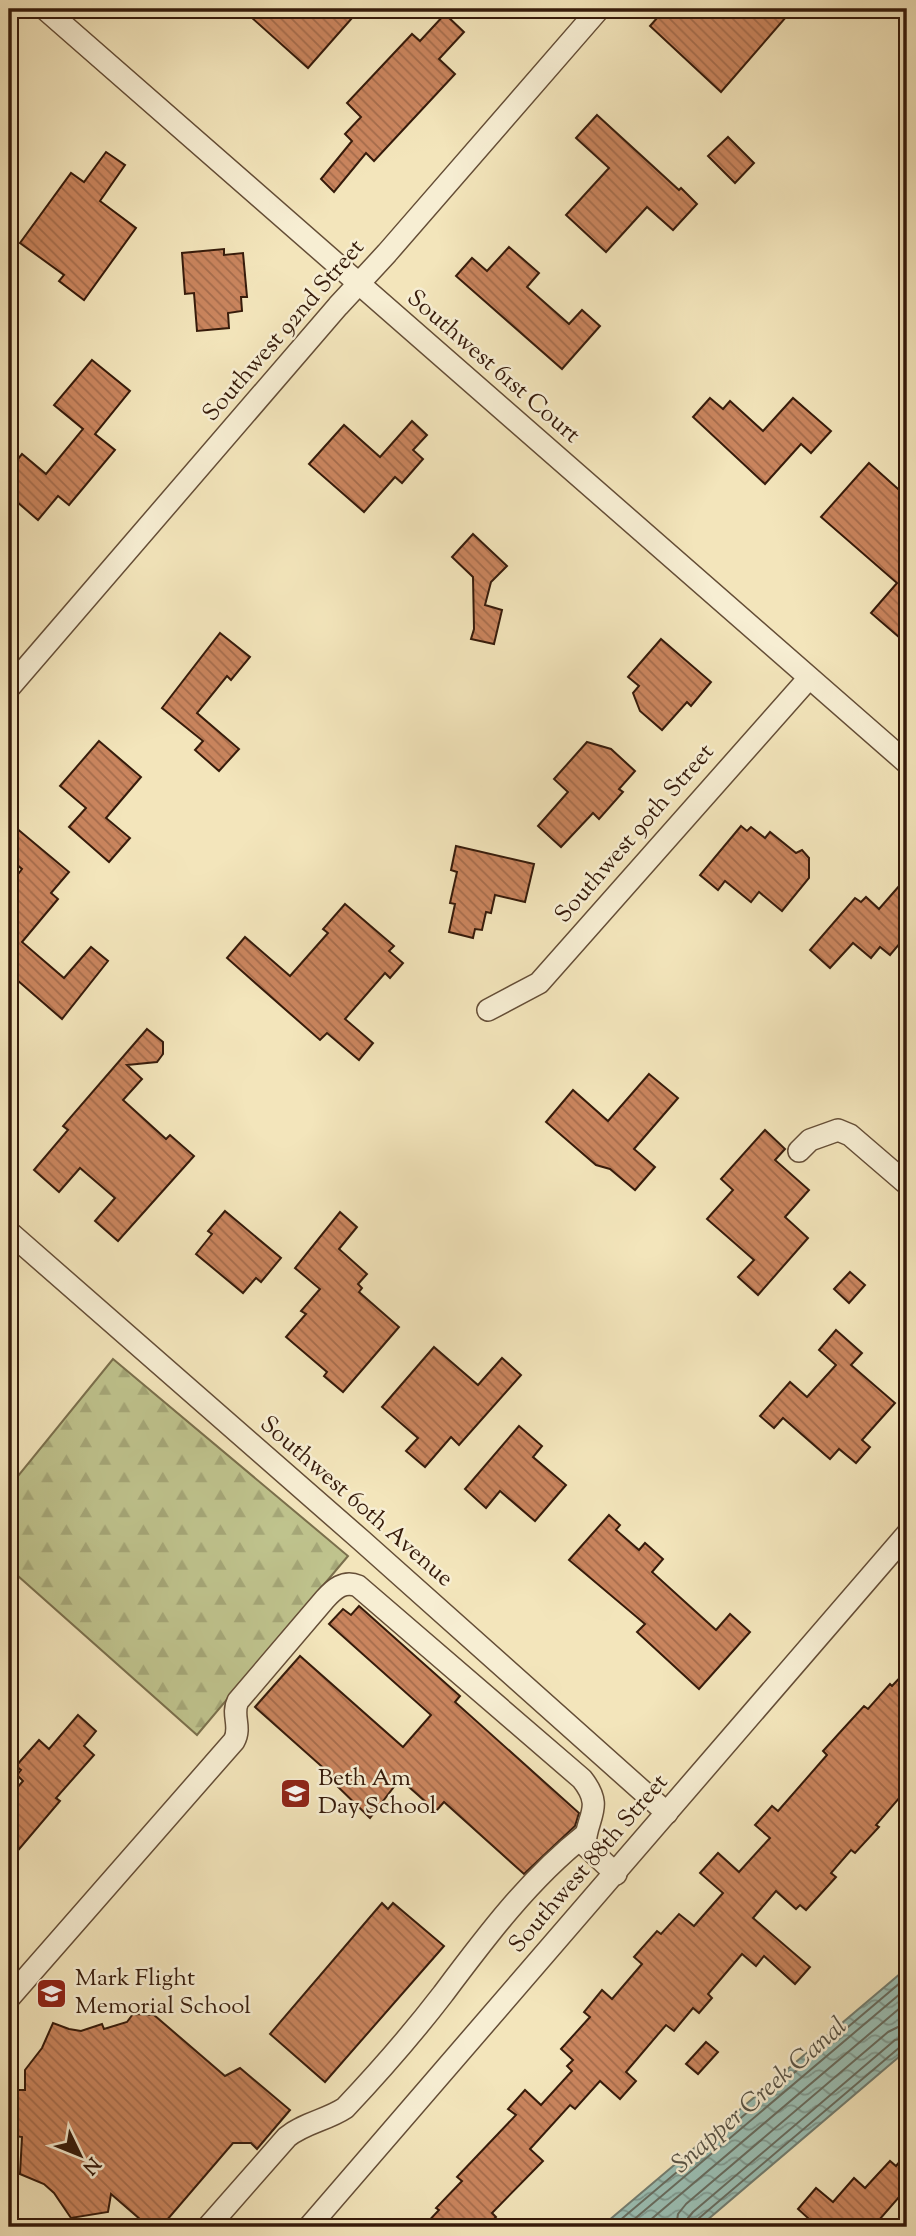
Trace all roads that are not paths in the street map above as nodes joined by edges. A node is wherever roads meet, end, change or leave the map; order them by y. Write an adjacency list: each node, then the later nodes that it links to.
1 (45, 9): 3 (street, Southwest 61st Court)
2 (599, 9): 3 (street, Southwest 92nd Street)
3 (358, 284): 4 (street, Southwest 61st Court); 5 (street, Southwest 92nd Street)
4 (809, 678): 6 (street, Southwest 61st Court); 7 (street, Southwest 90th Street)
5 (9, 688)
6 (907, 763)
7 (488, 1010)
8 (799, 1151): 9 (street)
9 (907, 1184)
10 (9, 1232): 12 (street, Southwest 60th Avenue)
11 (907, 1534): 12 (street, Southwest 88th Street)
12 (667, 1813): 14 (street, Southwest 88th Street)
13 (585, 1835): 14 (street); 15 (street); 16 (street)
14 (616, 1874): 17 (street, Southwest 88th Street)
15 (9, 1998)
16 (208, 2227)
17 (309, 2227)

